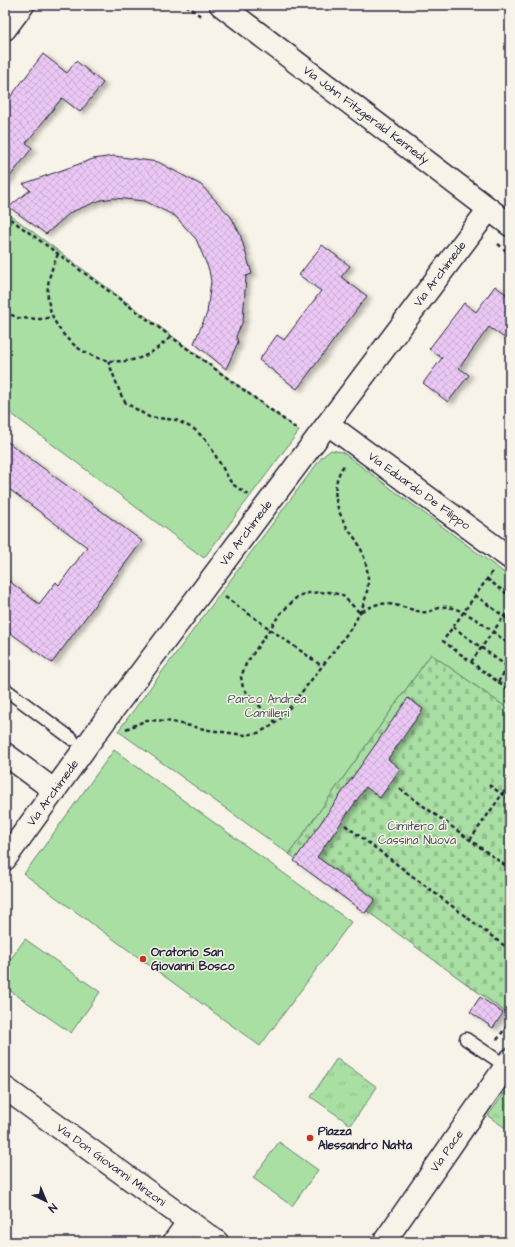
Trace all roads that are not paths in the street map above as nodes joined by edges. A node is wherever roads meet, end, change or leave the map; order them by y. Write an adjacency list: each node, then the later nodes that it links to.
1 (222, 5): 2 (street, Via John Fitzgerald Kennedy)
2 (489, 209): 3 (street, Via John Fitzgerald Kennedy); 4 (street, Via Archimede)
3 (510, 225)
4 (328, 424): 5 (street, Via Eduardo De Filippo); 9 (street, Via Archimede)
5 (502, 563)
6 (5, 689): 7 (lane)
7 (72, 739)
8 (5, 754): 9 (street)
9 (55, 791): 10 (street, Via Archimede)
10 (5, 859)
11 (466, 1039): 12 (lane)
12 (508, 1063): 17 (street, Via Pace)
13 (5, 1088): 14 (street, Via Don Giovanni Minzoni)
14 (189, 1221): 15 (street); 16 (street, Via Don Giovanni Minzoni)
15 (174, 1242)
16 (217, 1242)
17 (384, 1242)

